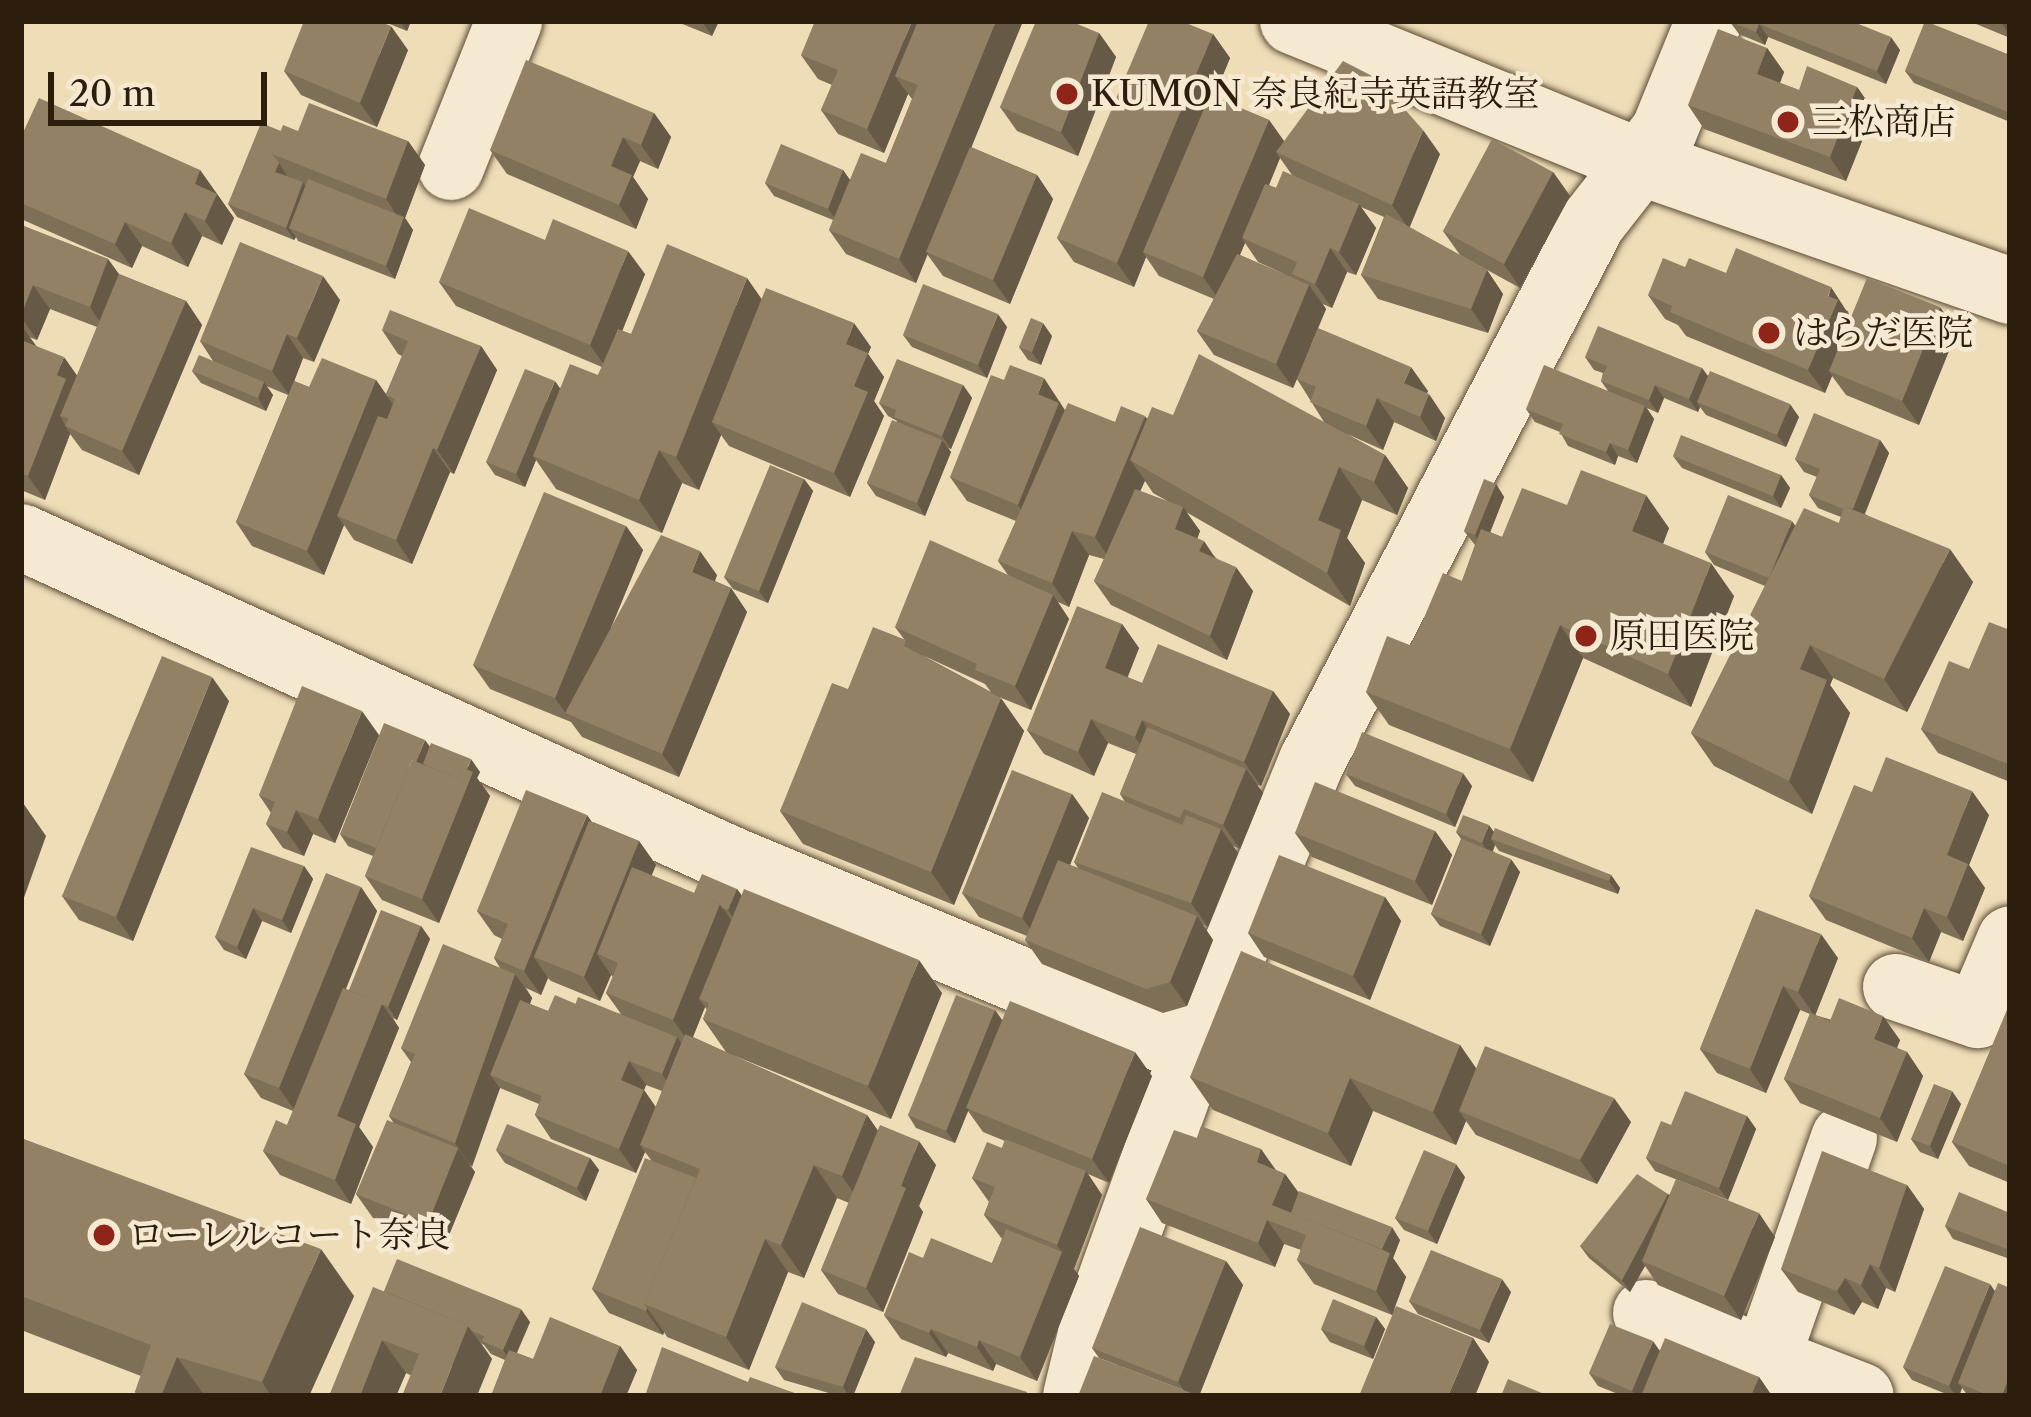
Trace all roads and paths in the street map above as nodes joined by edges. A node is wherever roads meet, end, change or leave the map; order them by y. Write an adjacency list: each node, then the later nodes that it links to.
1 (509, 21): 5 (street)
2 (1293, 21): 4 (street)
3 (1708, 21): 4 (street)
4 (1640, 162): 6 (street); 10 (street)
5 (451, 166)
6 (2010, 291)
7 (21, 537): 10 (street)
8 (2010, 940): 9 (street)
9 (1896, 986)
10 (1193, 1052): 14 (street)
11 (1844, 1138): 13 (street)
12 (1646, 1313): 13 (street)
13 (1767, 1358): 15 (street)
14 (1076, 1396)
15 (1861, 1396)

